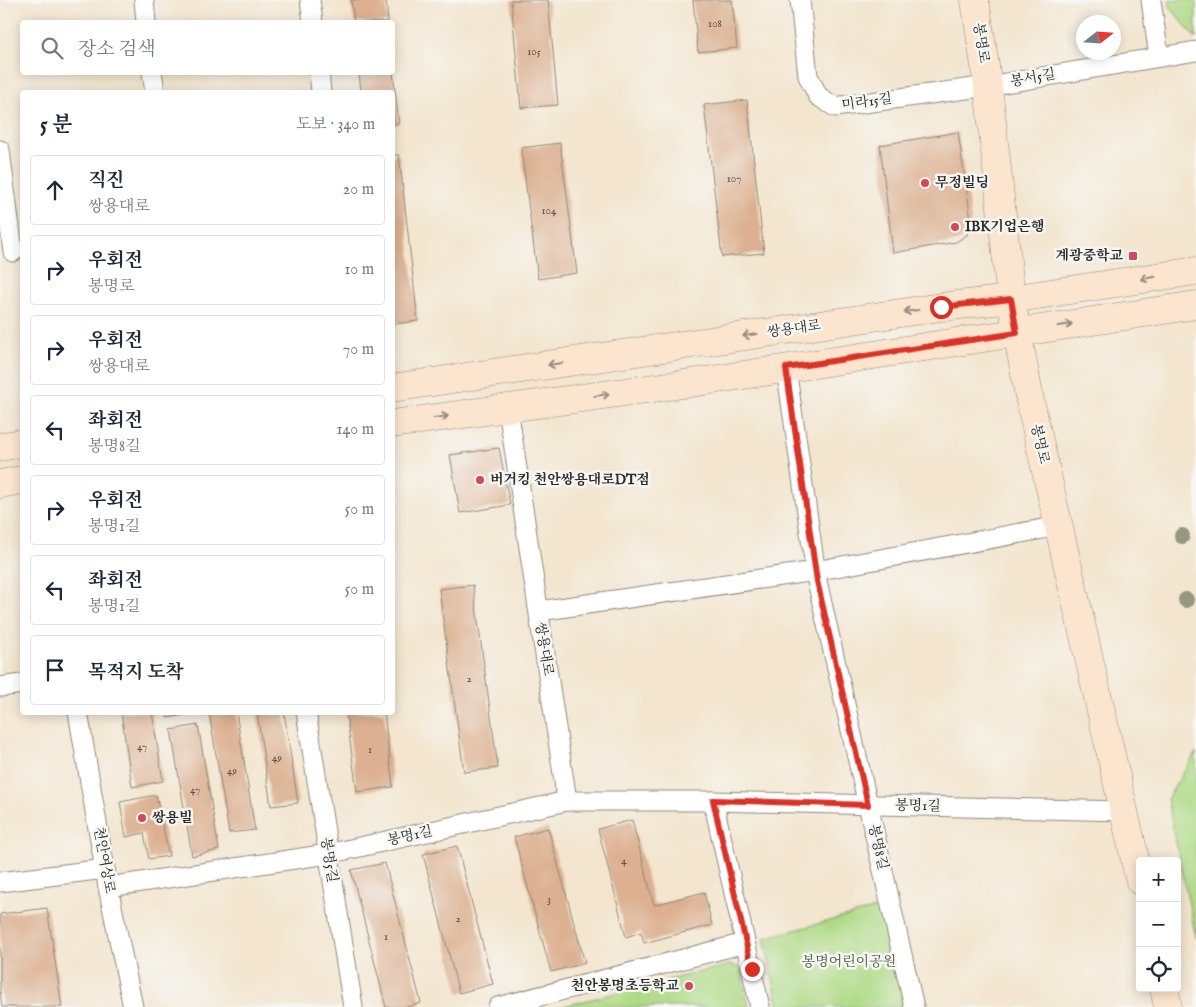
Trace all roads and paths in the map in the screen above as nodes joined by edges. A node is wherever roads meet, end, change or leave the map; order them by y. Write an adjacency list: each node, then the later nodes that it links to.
1 (144, 0): 6 (street)
2 (310, 0): 7 (street)
3 (800, 0): 12 (street, 미라15길)
4 (975, 0): 12 (main road, 봉명로)
5 (1152, 0): 9 (street)
6 (146, 20)
7 (313, 20)
8 (1196, 51): 9 (street, 봉서5길)
9 (1159, 57): 12 (street, 봉서5길)
10 (152, 75): 13 (street)
11 (319, 75): 14 (street)
12 (988, 86): 18 (main road, 봉명로)
13 (155, 90)
14 (322, 90)
15 (0, 150): 16 (street)
16 (12, 252)
17 (1196, 271): 18 (main road, 쌍용대로, one-way to 18)
18 (1011, 299): 20 (main road, 봉명로); 22 (main road, 쌍용대로, one-way to 22)
19 (1196, 305): 20 (main road, one-way to 19)
20 (1017, 333): 21 (main road); 29 (main road, 봉명로)
21 (786, 368): 23 (main road, one-way to 21); 30 (street, 봉명8길)
22 (395, 388)
23 (508, 408): 24 (main road, one-way to 23); 31 (street, 쌍용대로)
24 (395, 424)
25 (20, 444): 26 (main road)
26 (0, 447)
27 (20, 480): 28 (main road)
28 (0, 484)
29 (1058, 526): 30 (street); 39 (main road, 봉명로)
30 (815, 571): 31 (street); 38 (street, 봉명8길)
31 (539, 611): 37 (street, 쌍용대로)
32 (20, 684): 33 (street)
33 (0, 687)
34 (79, 715): 42 (street, 천안여상로)
35 (306, 715): 40 (street, 봉명5길)
36 (713, 800): 37 (street, 봉명1길); 38 (street, 봉명1길); 44 (street)
37 (567, 801): 40 (street, 봉명1길)
38 (868, 805): 39 (street, 봉명1길); 50 (street, 봉명8길)
39 (1124, 811): 41 (main road, 봉명로)
40 (328, 854): 42 (street, 봉명1길); 47 (street, 봉명5길)
41 (1136, 864)
42 (107, 878): 43 (street, 봉명1길); 46 (street, 천안여상로)
43 (0, 882)
44 (745, 943): 48 (street); 49 (street)
45 (1165, 992): 51 (main road)
46 (133, 1007)
47 (353, 1007)
48 (498, 1007)
49 (760, 1007)
50 (914, 1007)
51 (1168, 1007)

